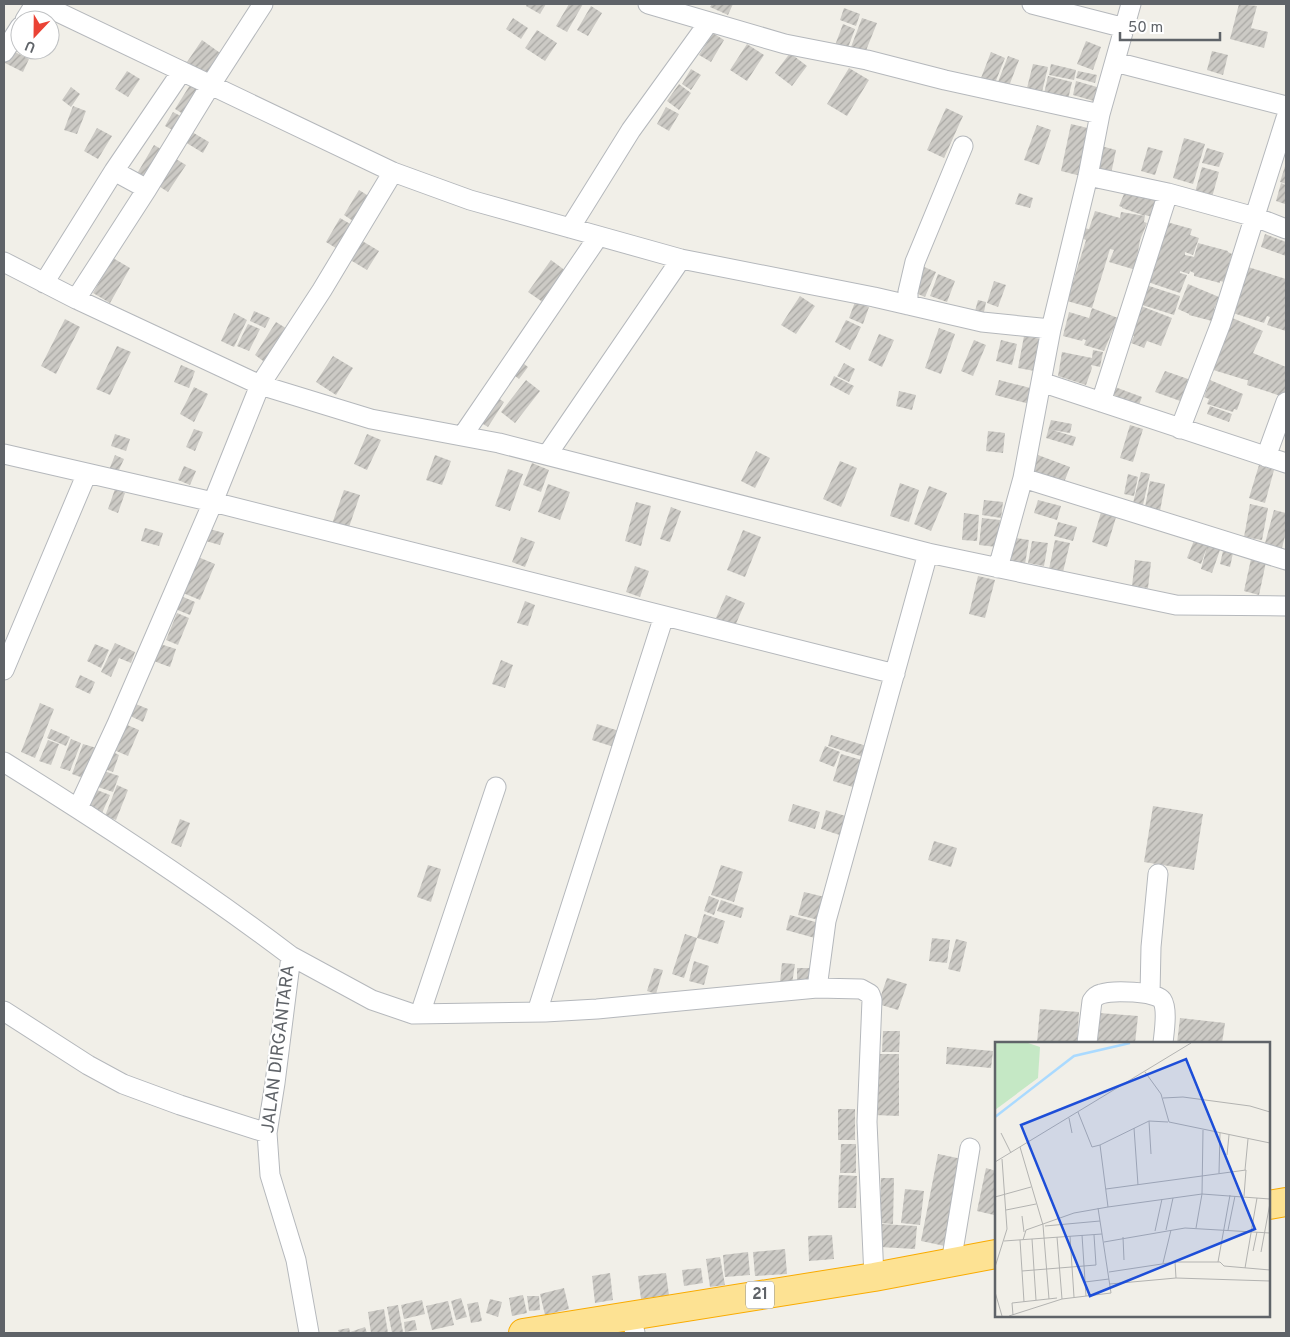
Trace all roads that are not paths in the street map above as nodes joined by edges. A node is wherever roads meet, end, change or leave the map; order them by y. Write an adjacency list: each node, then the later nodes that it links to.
1 (40, 4): 9 (street)
2 (263, 4): 10 (street)
3 (648, 4): 6 (street)
4 (1032, 4): 7 (street)
5 (1131, 4): 7 (street)
6 (709, 22): 12 (street); 21 (street)
7 (1125, 28): 8 (street)
8 (1115, 62): 11 (street); 12 (street)
9 (182, 71): 10 (street); 15 (street)
10 (210, 86): 16 (street); 18 (street)
11 (1286, 106)
12 (1100, 114): 17 (street)
13 (1286, 118): 20 (street)
14 (963, 146): 28 (street)
15 (114, 171): 18 (street); 26 (street)
16 (393, 172): 21 (street); 31 (street)
17 (1088, 176): 19 (street); 29 (street)
18 (147, 189): 27 (street)
19 (1168, 194): 20 (street); 32 (street)
20 (1255, 217): 22 (street); 34 (street)
21 (570, 228): 23 (street)
22 (1286, 229)
23 (598, 237): 24 (street); 35 (street)
24 (680, 259): 28 (street); 37 (street)
25 (4, 262): 26 (street)
26 (44, 283): 27 (street)
27 (76, 299): 31 (street)
28 (908, 305): 29 (street)
29 (1051, 329): 30 (street)
30 (1042, 382): 32 (street); 41 (street)
31 (260, 385): 35 (street); 42 (street)
32 (1100, 402): 34 (street)
33 (1286, 402): 38 (street)
34 (1180, 429): 38 (street)
35 (463, 435): 37 (street)
36 (4, 454): 40 (street)
37 (547, 455): 43 (street)
38 (1266, 457): 39 (street)
39 (1286, 463)
40 (87, 473): 42 (street); 48 (street)
41 (1024, 478): 44 (street); 45 (street)
42 (213, 502): 47 (street); 52 (street)
43 (928, 554): 45 (street); 49 (street)
44 (1286, 560)
45 (998, 568): 46 (street)
46 (1286, 606)
47 (664, 616): 49 (street); 58 (street)
48 (4, 670)
49 (895, 674): 55 (street)
50 (4, 762): 52 (street, JALAN DIRGANTARA)
51 (496, 787): 59 (street)
52 (78, 808): 54 (street, JALAN DIRGANTARA)
53 (1158, 874): 56 (street)
54 (291, 956): 59 (street); 62 (street, JALAN DIRGANTARA)
55 (817, 988): 58 (street); 68 (street)
56 (1150, 994): 60 (street); 61 (street)
57 (4, 1011): 62 (street)
58 (537, 1012): 59 (street)
59 (420, 1014)
60 (1087, 1042)
61 (1163, 1042)
62 (267, 1133): 70 (street, JALAN DIRGANTARA)
63 (970, 1148): 67 (street)
64 (1286, 1202): 65 (highway)
65 (1270, 1205)
66 (995, 1254): 67 (highway, 21)
67 (951, 1263): 68 (highway, 21)
68 (874, 1277): 69 (highway, 21)
69 (633, 1325): 71 (highway, 21)
70 (309, 1333)
71 (523, 1333)

